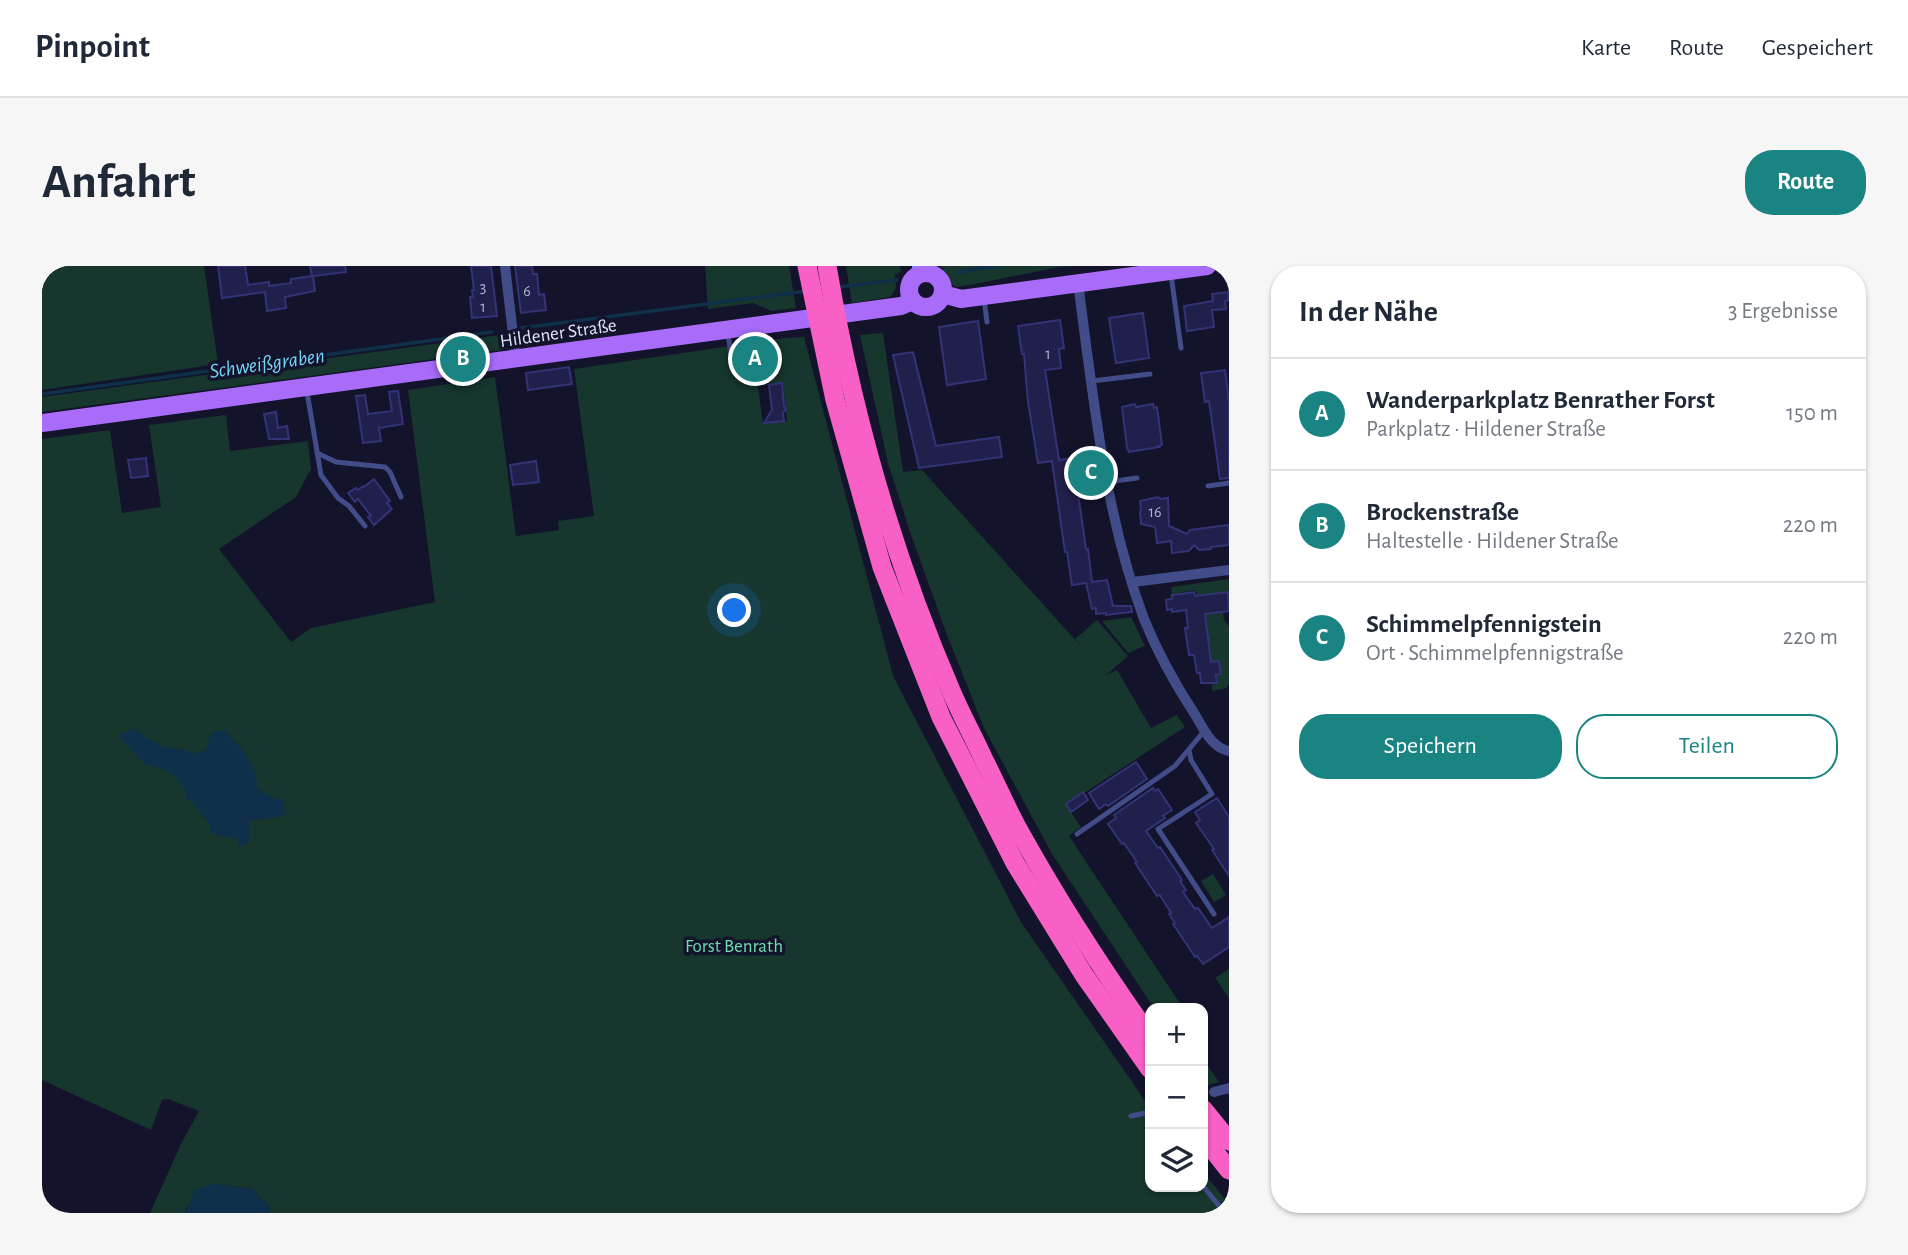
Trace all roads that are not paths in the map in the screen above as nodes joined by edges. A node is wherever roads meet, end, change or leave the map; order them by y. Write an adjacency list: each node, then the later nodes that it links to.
1 (505, 266): 14 (street)
2 (1208, 266): 3 (main road, Hildener Straße)
3 (1181, 268): 7 (main road, Hildener Straße); 13 (lane)
4 (920, 270): 8 (main road); 10 (main road)
5 (828, 272): 19 (highway)
6 (808, 274): 19 (highway)
7 (1078, 283): 9 (main road, Hildener Straße); 17 (street)
8 (943, 294): 9 (main road, Hildener Straße); 10 (main road, Hildener Straße)
9 (984, 296): 11 (lane)
10 (913, 301): 12 (main road, Hildener Straße)
11 (987, 322)
12 (727, 330): 14 (main road, Hildener Straße); 15 (lane)
13 (1181, 348)
14 (516, 360): 18 (main road, Hildener Straße)
15 (734, 365)
16 (1150, 374): 17 (lane)
17 (1092, 381): 23 (street)
18 (307, 388): 20 (main road, Hildener Straße); 21 (lane)
19 (844, 397): 35 (highway); 36 (highway)
20 (42, 423)
21 (317, 453): 26 (lane); 27 (lane)
22 (1137, 478): 23 (lane)
23 (1107, 482): 29 (street)
24 (1229, 483): 25 (lane)
25 (1208, 486)
26 (401, 497)
27 (365, 526)
28 (1229, 570): 29 (street)
29 (1133, 582): 30 (street)
30 (1205, 730): 31 (lane); 32 (street)
31 (1189, 750): 33 (lane); 34 (lane)
32 (1229, 751)
33 (1077, 834)
34 (1214, 915)
35 (1145, 1030)
36 (1148, 1066)
37 (1229, 1088): 38 (street)
38 (1214, 1092)
39 (1145, 1113): 40 (lane)
40 (1130, 1116)
41 (1208, 1133): 43 (highway)
42 (1208, 1135): 44 (highway)
43 (1229, 1141)
44 (1229, 1170)
45 (1208, 1192): 46 (lane)
46 (1225, 1213)

